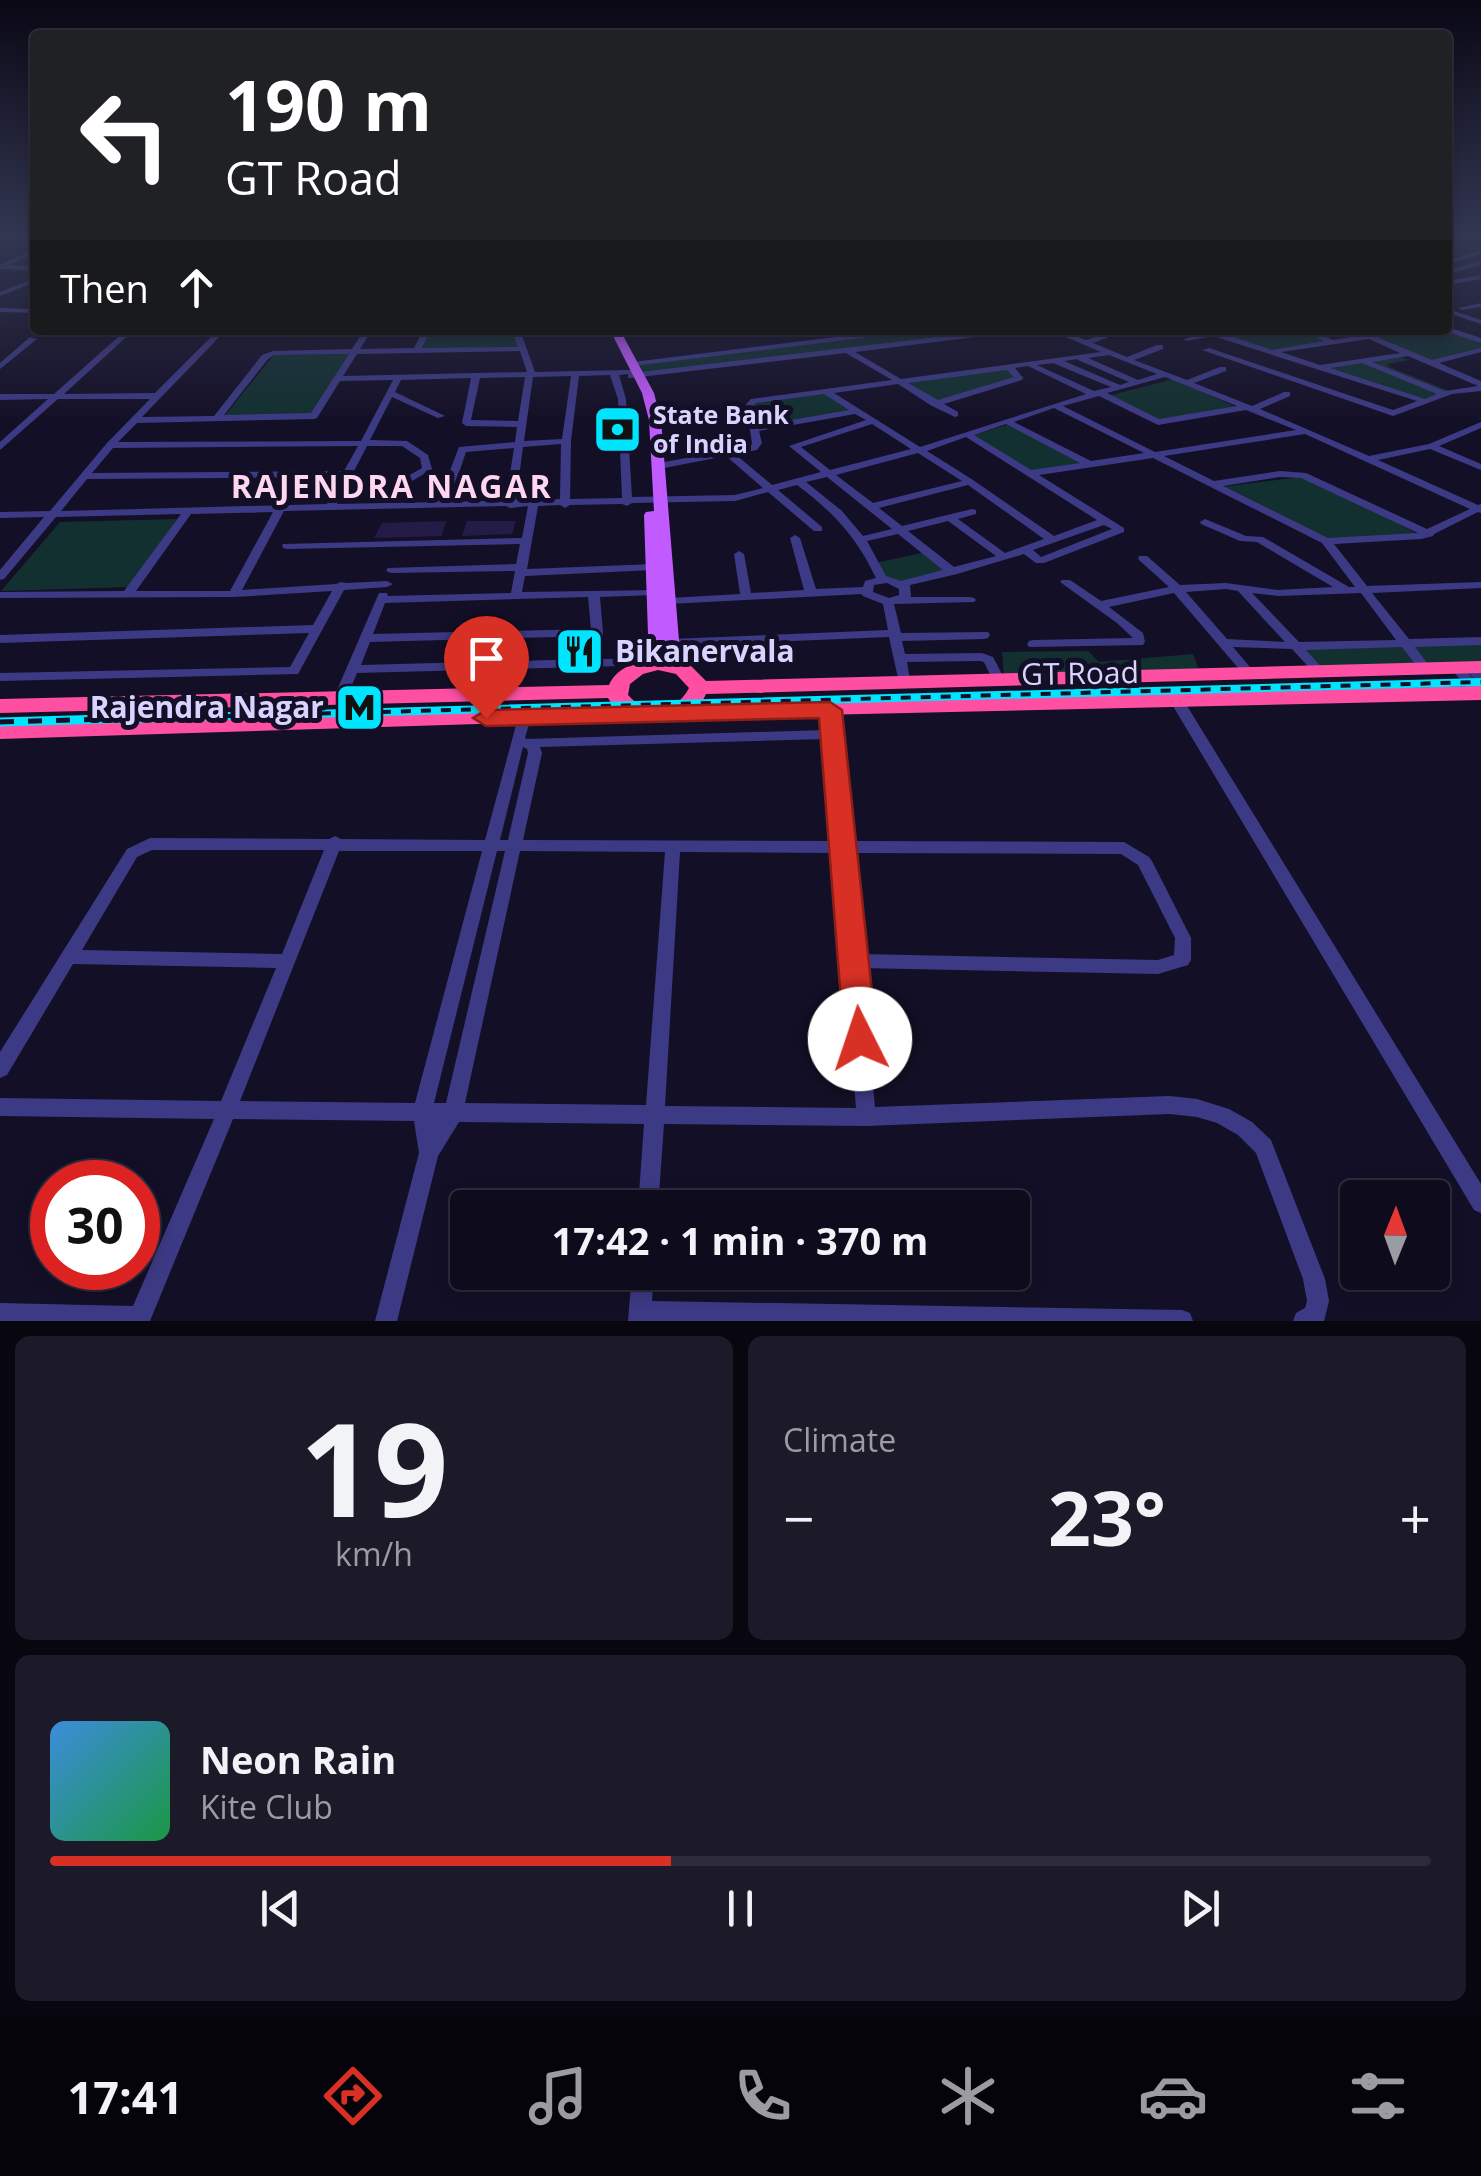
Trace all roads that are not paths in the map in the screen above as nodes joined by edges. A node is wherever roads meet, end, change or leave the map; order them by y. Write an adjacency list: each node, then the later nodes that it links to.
1 (1481, 305): 3 (street)
2 (1452, 307): 3 (street)
3 (1462, 308): 7 (street)
4 (1452, 309): 8 (street)
5 (0, 310): 6 (street)
6 (30, 311)
7 (1481, 314)
8 (1481, 322)
9 (1452, 331): 28 (street)
10 (124, 335): 70 (street)
11 (217, 335): 71 (street)
12 (365, 335): 35 (street)
13 (425, 335): 36 (street)
14 (518, 335): 31 (street)
15 (612, 335): 50 (main road)
16 (879, 335): 50 (street)
17 (1066, 335): 29 (street)
18 (1109, 335): 29 (street)
19 (1202, 335): 26 (street)
20 (1222, 335): 37 (street)
21 (1316, 335): 27 (street)
22 (1377, 335): 23 (street)
23 (1369, 336): 27 (street); 39 (street)
24 (948, 337): 32 (street); 50 (street)
25 (33, 339): 46 (street)
26 (1187, 339)
27 (1331, 342): 37 (street)
28 (1481, 342)
29 (1086, 343): 38 (street)
30 (1160, 347): 41 (street)
31 (524, 350): 36 (street); 52 (street)
32 (847, 350): 50 (street); 58 (street)
33 (1206, 350): 61 (street)
34 (1481, 350): 44 (street)
35 (355, 351): 36 (street); 56 (street); 80 (street)
36 (418, 351)
37 (1272, 352): 49 (street)
38 (1108, 353): 40 (street); 41 (street)
39 (1409, 354): 43 (street); 44 (street)
40 (1079, 358): 42 (street); 59 (street)
41 (1126, 360): 53 (street)
42 (1056, 361): 45 (street); 63 (street)
43 (1363, 361): 49 (street); 69 (street)
44 (1431, 363): 62 (street)
45 (1030, 365): 47 (street); 66 (street)
46 (0, 367)
47 (1010, 368): 58 (street); 74 (street)
48 (1223, 369): 60 (street)
49 (1326, 369): 61 (street); 73 (street)
50 (631, 373): 51 (street); 100 (main road); 110 (main road); 111 (street)
51 (576, 374): 52 (street); 89 (street)
52 (530, 375): 54 (street); 84 (street)
53 (1164, 375): 59 (street); 60 (street)
54 (476, 376): 55 (street); 84 (street)
55 (431, 377): 57 (street); 64 (street)
56 (338, 378): 57 (street); 80 (street)
57 (398, 378): 67 (street)
58 (898, 381): 65 (street); 74 (street)
59 (1138, 382): 63 (street)
60 (1186, 384): 76 (street)
61 (1306, 384): 73 (street)
62 (1480, 384): 69 (street)
63 (1119, 387): 66 (street)
64 (458, 389)
65 (827, 392): 77 (street); 86 (street)
66 (1096, 393): 75 (street); 76 (street)
67 (390, 394): 79 (street); 90 (street)
68 (1288, 394): 76 (street)
69 (1444, 394): 73 (street)
70 (56, 396): 71 (street); 72 (street); 94 (street)
71 (159, 396): 81 (street)
72 (0, 397)
73 (1427, 402)
74 (934, 404): 78 (street)
75 (1055, 405): 83 (street); 97 (street)
76 (1250, 408): 87 (street)
77 (856, 410): 82 (street); 86 (street)
78 (955, 414)
79 (442, 416)
80 (217, 418): 81 (street)
81 (135, 420): 92 (street)
82 (873, 421): 95 (street); 102 (street)
83 (1006, 421): 88 (street); 99 (street)
84 (520, 424): 91 (street)
85 (1481, 425): 93 (street)
86 (754, 429): 96 (street)
87 (1306, 432): 97 (street); 98 (street)
88 (967, 434): 95 (street); 103 (street)
89 (566, 441): 91 (street); 112 (street)
90 (365, 443): 92 (street); 104 (street); 114 (street)
91 (516, 443): 115 (street); 116 (street)
92 (110, 446): 105 (street)
93 (1432, 446): 98 (street); 101 (street)
94 (0, 447)
95 (919, 450): 102 (street); 107 (street)
96 (730, 454): 100 (street); 109 (street)
97 (1149, 455): 99 (street); 108 (street)
98 (1370, 460): 120 (street)
99 (1089, 464): 103 (street)
100 (659, 466): 110 (main road)
101 (1481, 466)
102 (829, 473): 106 (street); 117 (street)
103 (1032, 473): 126 (street)
104 (349, 474): 105 (street); 118 (street)
105 (84, 476): 123 (street)
106 (798, 481): 109 (street); 132 (street)
107 (970, 482): 117 (street); 133 (street)
108 (1212, 484): 130 (street); 134 (street)
109 (770, 488): 110 (street); 128 (street)
110 (656, 502): 111 (street); 141 (main road); 163 (main road)
111 (627, 503): 112 (street)
112 (565, 504): 113 (street)
113 (533, 505): 116 (street); 135 (street)
114 (388, 506): 115 (street); 118 (street)
115 (442, 506): 116 (street)
116 (510, 506)
117 (874, 506): 129 (street)
118 (330, 508): 119 (street)
119 (280, 509): 121 (street); 157 (street)
120 (1480, 509): 130 (street)
121 (188, 511): 123 (street); 160 (street)
122 (972, 512): 125 (street)
123 (52, 514): 124 (street); 145 (street)
124 (0, 515)
125 (951, 518): 129 (street); 139 (street)
126 (1108, 520): 133 (street); 137 (street)
127 (1205, 522): 155 (street)
128 (818, 529)
129 (903, 531): 132 (street); 143 (street)
130 (1429, 534): 134 (street)
131 (795, 538): 156 (street)
132 (864, 540): 146 (street)
133 (1052, 540): 137 (street)
134 (1326, 540): 152 (street)
135 (527, 541): 136 (street); 142 (street)
136 (287, 546)
137 (1025, 549): 139 (street)
138 (738, 554): 162 (street)
139 (1004, 557): 143 (street)
140 (1142, 558): 153 (street)
141 (654, 567): 142 (street); 163 (main road)
142 (522, 570): 144 (street); 161 (street)
143 (954, 572): 148 (street)
144 (390, 577): 149 (street); 164 (street)
145 (0, 578)
146 (882, 579): 148 (street); 154 (street)
147 (1066, 582): 167 (street)
148 (902, 584): 166 (street)
149 (340, 585): 157 (street); 168 (street)
150 (1481, 585): 152 (street)
151 (1240, 587): 153 (street); 155 (street); 179 (street)
152 (1360, 587): 155 (street); 175 (street)
153 (1176, 589): 167 (street); 178 (street)
154 (866, 590): 156 (street); 166 (street)
155 (1346, 590)
156 (810, 593): 162 (street)
157 (234, 594): 160 (street)
158 (0, 595): 160 (street)
159 (594, 595): 161 (street); 163 (street); 169 (street)
160 (127, 596)
161 (516, 596): 164 (street)
162 (746, 596): 163 (street)
163 (662, 597): 176 (main road); 182 (main road)
164 (380, 600): 172 (street)
165 (970, 600): 166 (street)
166 (894, 601): 170 (street)
167 (1100, 605): 177 (street)
168 (316, 630): 173 (street); 187 (street)
169 (597, 632): 172 (street); 181 (street)
170 (895, 635): 171 (street); 176 (street); 180 (street)
171 (984, 635)
172 (365, 638): 184 (street)
173 (0, 639)
174 (1481, 641): 175 (street)
175 (1402, 642): 179 (street); 183 (street)
176 (671, 643): 182 (main road)
177 (1033, 644)
178 (1226, 644): 179 (street); 186 (street)
179 (1300, 646): 185 (street)
180 (900, 658): 188 (street); 189 (street)
181 (596, 663): 182 (street); 184 (street)
182 (663, 664): 191 (highway); 192 (highway)
183 (1424, 667): 185 (highway, GT Road); 190 (highway, GT Road)
184 (352, 669): 193 (street)
185 (1319, 671): 186 (highway, GT Road)
186 (1249, 673): 188 (highway, GT Road)
187 (0, 677)
188 (998, 678): 189 (highway, GT Road)
189 (904, 680): 191 (highway, GT Road)
190 (1476, 680): 194 (highway, GT Road)
191 (699, 688): 197 (highway)
192 (616, 691): 193 (highway); 198 (highway)
193 (340, 696): 195 (highway)
194 (1177, 701): 196 (highway, GT Road); 220 (street)
195 (0, 706)
196 (830, 710): 197 (highway, GT Road); 201 (street)
197 (681, 711): 198 (highway)
198 (634, 713): 199 (highway)
199 (524, 717): 200 (highway); 202 (street)
200 (0, 732)
201 (833, 734): 202 (street); 207 (street)
202 (524, 742): 204 (street); 205 (street)
203 (335, 842): 204 (street); 208 (street); 209 (street)
204 (490, 846): 205 (street); 214 (street)
205 (515, 847): 206 (street); 215 (street)
206 (672, 847): 207 (street); 216 (street)
207 (844, 847): 210 (street); 210 (street)
208 (69, 957): 209 (street); 211 (street)
209 (287, 961): 213 (street)
210 (855, 961): 217 (street)
211 (0, 1069)
212 (0, 1107): 213 (street)
213 (227, 1110): 214 (street); 225 (street)
214 (422, 1113): 215 (street); 218 (street)
215 (453, 1113): 216 (street); 218 (street)
216 (655, 1114): 217 (street); 219 (street)
217 (866, 1117): 228 (street)
218 (429, 1153): 226 (street)
219 (649, 1190)
220 (1481, 1203)
221 (642, 1290): 223 (street)
222 (0, 1314): 225 (street)
223 (640, 1316): 224 (street)
224 (869, 1318): 227 (street)
225 (139, 1319)
226 (386, 1321)
227 (1182, 1321)
228 (1304, 1321)

